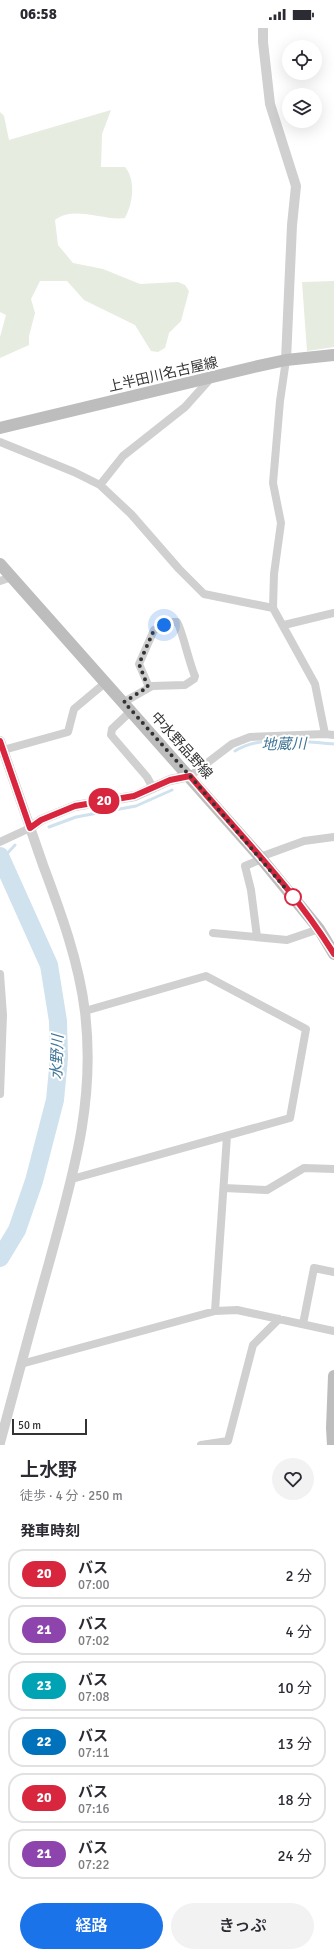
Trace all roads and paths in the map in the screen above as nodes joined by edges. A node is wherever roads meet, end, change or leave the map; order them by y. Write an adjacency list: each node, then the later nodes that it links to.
1 (263, 28): 3 (street)
2 (334, 355): 3 (main road, 上半田川名古屋線)
3 (286, 360): 4 (main road, 上半田川名古屋線); 11 (street)
4 (211, 378): 5 (main road, 上半田川名古屋線); 7 (street)
5 (0, 428)
6 (0, 442): 7 (street)
7 (100, 485): 11 (street)
8 (0, 564): 9 (main road, 中水野品野線)
9 (12, 577): 10 (street); 14 (main road, 中水野品野線)
10 (0, 581)
11 (273, 608): 13 (street)
12 (334, 613): 13 (street)
13 (284, 625): 17 (street)
14 (106, 683): 16 (main road, 中水野品野線); 19 (street)
15 (148, 687): 15 (street); 16 (street)
16 (128, 707): 20 (main road, 中水野品野線); 21 (street)
17 (325, 734): 18 (street); 20 (street)
18 (334, 735)
19 (1, 748): 22 (street)
20 (190, 776): 21 (street); 25 (main road, 中水野品野線)
21 (153, 788): 22 (street)
22 (30, 828): 24 (street); 31 (street)
23 (334, 837): 25 (street)
24 (1, 842)
25 (260, 857): 26 (main road, 中水野品野線); 28 (street)
26 (319, 930): 28 (street); 29 (main road, 中水野品野線)
27 (214, 933): 28 (street)
28 (258, 937)
29 (334, 954)
30 (0, 974): 32 (street)
31 (85, 1011): 34 (street); 36 (street)
32 (2, 1015): 33 (street)
33 (0, 1094)
34 (227, 1136): 36 (street); 37 (street)
35 (334, 1169): 37 (street)
36 (72, 1179): 43 (street)
37 (224, 1188): 39 (street)
38 (334, 1272): 41 (street)
39 (215, 1311): 40 (street); 43 (street)
40 (279, 1319): 41 (street); 47 (street)
41 (303, 1324): 42 (street)
42 (334, 1330)
43 (21, 1364): 46 (street)
44 (334, 1376): 45 (main road)
45 (333, 1414): 48 (main road)
46 (0, 1443)
47 (201, 1445)
48 (333, 1445)

